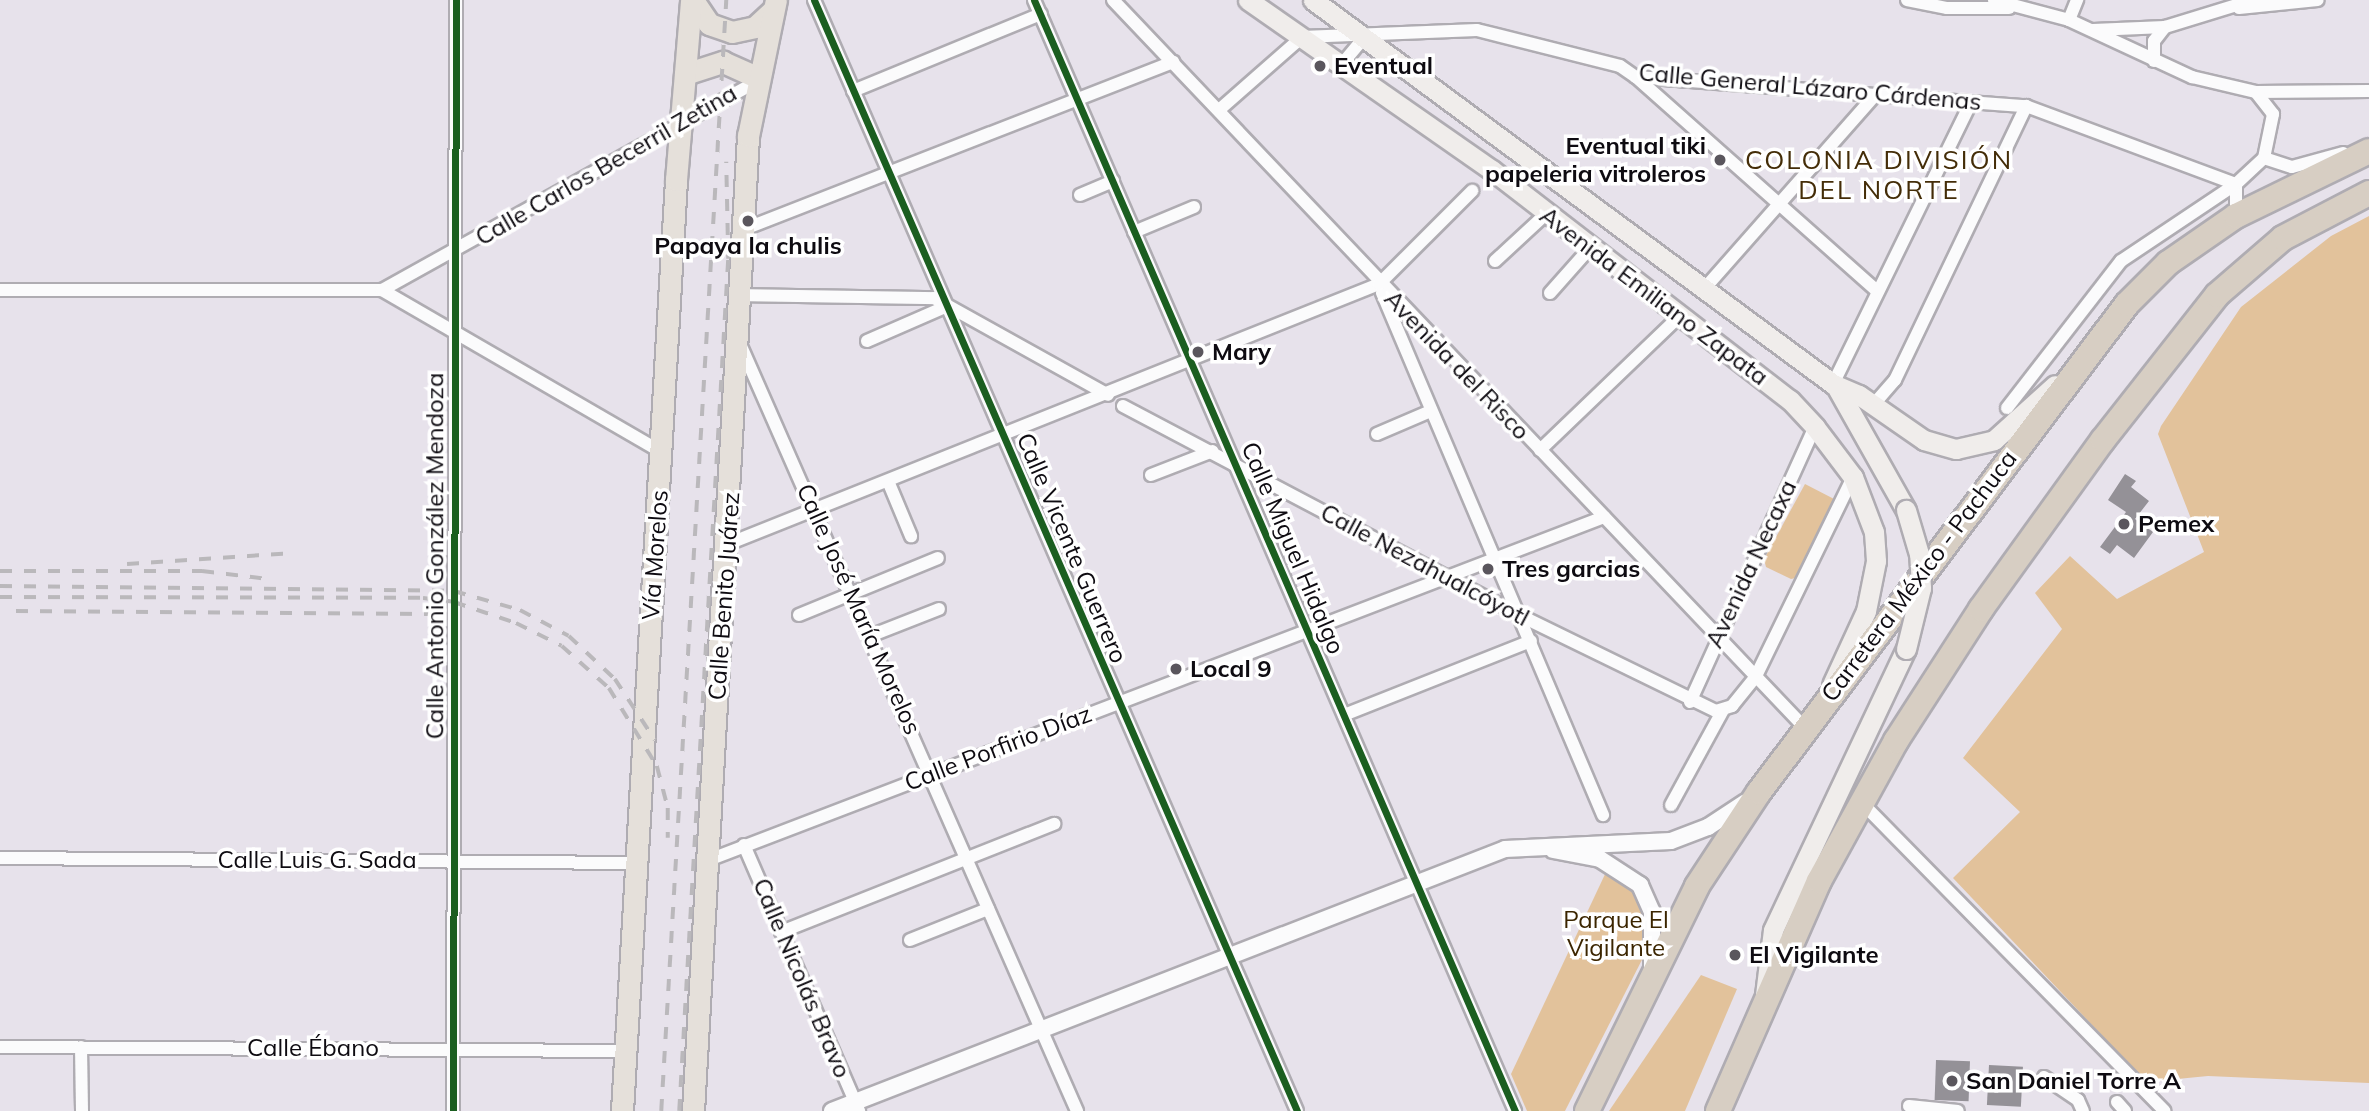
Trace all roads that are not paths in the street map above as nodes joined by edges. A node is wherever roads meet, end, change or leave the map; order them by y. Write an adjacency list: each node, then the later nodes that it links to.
1 (456, 0): 55 (street, Calle Antonio González Mendoza)
2 (692, 0): 15 (main road); 28 (main road, Vía Morelos)
3 (814, 0): 31 (street, Calle Vicente Guerrero)
4 (1034, 0): 19 (street, Calle Miguel Hidalgo)
5 (1113, 0): 26 (street, Avenida del Risco)
6 (1248, 0): 23 (main road, Avenida Emiliano Zapata)
7 (1313, 0): 24 (main road, Avenida Emiliano Zapata)
8 (1907, 0): 16 (street)
9 (1928, 0): 10 (street)
10 (1994, 0): 16 (street)
11 (2077, 0): 20 (street)
12 (2253, 0): 17 (street)
13 (2285, 0): 18 (street)
14 (2318, 0): 18 (street)
15 (776, 4): 30 (main road)
16 (2022, 4): 20 (street)
17 (2232, 8): 18 (street); 21 (street)
18 (2270, 8)
19 (1041, 14): 31 (street); 35 (street, Calle Miguel Hidalgo)
20 (2069, 20): 22 (street)
21 (2165, 27): 22 (street); 25 (street)
22 (2091, 30): 25 (street)
23 (1302, 37): 24 (street, Calle General Lázaro Cárdenas); 27 (main road, Avenida Emiliano Zapata); 38 (street)
24 (1365, 37): 27 (street); 29 (street, Calle General Lázaro Cárdenas); 58 (main road, Avenida Emiliano Zapata)
25 (2154, 61): 33 (street)
26 (1173, 62): 35 (street); 38 (street, Avenida del Risco)
27 (1342, 64): 50 (main road, Avenida Emiliano Zapata)
28 (685, 74): 30 (main road); 39 (main road, Vía Morelos)
29 (1636, 77): 34 (street, Calle General Lázaro Cárdenas); 48 (street)
30 (757, 79): 39 (street, Calle Carlos Becerril Zetina); 52 (main road, Calle Benito Juárez)
31 (853, 91): 42 (street, Calle Vicente Guerrero)
32 (2369, 91): 33 (street)
33 (2256, 92): 41 (street)
34 (1875, 95): 36 (street, Calle General Lázaro Cárdenas); 48 (street)
35 (1075, 100): 42 (street); 43 (street, Calle Miguel Hidalgo)
36 (1970, 102): 37 (street, Calle General Lázaro Cárdenas); 61 (street)
37 (2026, 106): 44 (street, Calle General Lázaro Cárdenas); 73 (street)
38 (1219, 110): 57 (street, Avenida del Risco)
39 (682, 119): 55 (street, Calle Carlos Becerril Zetina); 82 (main road, Vía Morelos)
40 (2369, 149): 41 (street); 51 (highway, Carretera México - Pachuca)
41 (2264, 158): 44 (street)
42 (888, 172): 52 (street); 64 (street, Calle Vicente Guerrero)
43 (1112, 181): 47 (street); 53 (street, Calle Miguel Hidalgo)
44 (2236, 184): 51 (street); 75 (street)
45 (1472, 191): 57 (street)
46 (2369, 193): 111 (highway)
47 (1080, 195)
48 (1778, 204): 58 (street); 61 (street)
49 (1194, 207): 53 (street)
50 (1546, 214): 54 (main road, Avenida Emiliano Zapata); 56 (street)
51 (2236, 216): 69 (highway, Carretera México - Pachuca)
52 (743, 230): 63 (main road, Calle Benito Juárez)
53 (1135, 232): 70 (street, Calle Miguel Hidalgo)
54 (1590, 248): 62 (street); 65 (main road, Avenida Emiliano Zapata)
55 (456, 251): 60 (street, Calle Carlos Becerril Zetina); 66 (street, Calle Antonio González Mendoza)
56 (1495, 261)
57 (1379, 284): 70 (street); 76 (street); 80 (street, Avenida del Risco)
58 (1705, 288): 71 (main road, Avenida Emiliano Zapata)
59 (0, 290): 60 (street, Calle Carlos Becerril Zetina)
60 (382, 290): 66 (street)
61 (1877, 291): 71 (street)
62 (1550, 293)
63 (740, 295): 64 (street); 67 (main road, Calle Benito Juárez)
64 (947, 306): 68 (street); 72 (street); 79 (street, Calle Vicente Guerrero)
65 (1681, 315): 77 (main road, Avenida Emiliano Zapata); 80 (street)
66 (453, 333): 82 (street); 120 (street, Calle Antonio González Mendoza)
67 (738, 340): 87 (street, Calle José María Morelos); 90 (main road, Calle Benito Juárez)
68 (867, 341)
69 (2094, 344): 73 (main road); 103 (highway, Carretera México - Pachuca)
70 (1190, 362): 72 (street); 83 (street, Calle Miguel Hidalgo)
71 (1834, 385): 73 (main road); 128 (main road, bridge)
72 (1108, 395): 79 (street)
73 (1874, 404)
74 (1124, 406): 81 (street, Calle Nezahualcóyotl)
75 (2007, 408)
76 (1431, 411): 78 (street); 91 (street)
77 (1815, 426): 85 (main road, Avenida Emiliano Zapata); 100 (street, Avenida Necaxa)
78 (1377, 433)
79 (1002, 436): 86 (street); 105 (street, Calle Vicente Guerrero)
80 (1539, 450): 88 (street, Avenida del Risco)
81 (1213, 451): 83 (street, Calle Nezahualcóyotl); 84 (street)
82 (663, 453): 121 (main road, Vía Morelos)
83 (1236, 465): 93 (street, Calle Nezahualcóyotl); 98 (street, Calle Miguel Hidalgo)
84 (1151, 475)
85 (1853, 477): 102 (street); 103 (main road, Avenida Emiliano Zapata)
86 (888, 481): 87 (street); 89 (street)
87 (816, 510): 90 (street); 94 (street, Calle José María Morelos)
88 (1604, 517): 91 (street, Calle Porfirio Díaz); 100 (street, Avenida del Risco)
89 (911, 536)
90 (727, 544): 119 (main road, Calle Benito Juárez)
91 (1495, 557): 93 (street, Calle Porfirio Díaz); 97 (street)
92 (938, 558): 94 (street)
93 (1446, 575): 97 (street, Calle Nezahualcóyotl); 98 (street, Calle Porfirio Díaz)
94 (851, 593): 96 (street); 99 (street, Calle José María Morelos)
95 (939, 609): 99 (street)
96 (799, 615)
97 (1521, 616): 101 (street); 104 (street, Calle Nezahualcóyotl)
98 (1307, 628): 105 (street, Calle Porfirio Díaz); 107 (street, Calle Miguel Hidalgo)
99 (870, 636): 109 (street, Calle José María Morelos)
100 (1717, 636): 102 (street, Avenida del Risco); 104 (street, Avenida Necaxa)
101 (1531, 642): 107 (street); 113 (street)
102 (1755, 678): 106 (street); 108 (street, Avenida del Risco)
103 (1828, 695): 108 (highway, Carretera México - Pachuca)
104 (1689, 702): 106 (street, Calle Nezahualcóyotl)
105 (1118, 703): 109 (street, Calle Porfirio Díaz); 126 (street, Calle Vicente Guerrero)
106 (1723, 710): 112 (street)
107 (1344, 715): 122 (street, Calle Miguel Hidalgo)
108 (1805, 728): 110 (highway, Carretera México - Pachuca)
109 (931, 773): 115 (street, Calle Porfirio Díaz); 117 (street, Calle José María Morelos)
110 (1759, 792): 116 (street); 127 (highway, Carretera México - Pachuca)
111 (1861, 802): 128 (highway); 149 (street)
112 (1671, 805)
113 (1603, 815)
114 (1054, 824): 117 (street)
115 (744, 845): 119 (street, Calle Porfirio Díaz); 124 (street, Calle Nicolás Bravo)
116 (1534, 846): 122 (street); 127 (street)
117 (966, 857): 123 (street, Calle José María Morelos); 124 (street)
118 (0, 858): 120 (street, Calle Luis G. Sada)
119 (706, 861): 140 (main road, Calle Benito Juárez)
120 (456, 862): 121 (street, Calle Luis G. Sada); 132 (street, Calle Antonio González Mendoza)
121 (634, 863): 133 (main road, Vía Morelos)
122 (1413, 884): 126 (street); 144 (street, Calle Miguel Hidalgo)
123 (988, 909): 125 (street); 129 (street, Calle José María Morelos)
124 (781, 932): 135 (street, Calle Nicolás Bravo)
125 (911, 940)
126 (1230, 956): 129 (street); 143 (street, Calle Vicente Guerrero)
127 (1652, 972): 145 (highway, Carretera México - Pachuca)
128 (1765, 1003): 146 (highway)
129 (1041, 1028): 135 (street); 142 (street, Calle José María Morelos)
130 (0, 1047): 131 (street, Calle Ébano)
131 (81, 1047): 132 (street, Calle Ébano); 137 (street)
132 (452, 1049): 133 (street, Calle Ébano); 138 (street, Calle Antonio González Mendoza)
133 (625, 1051): 139 (main road, Vía Morelos)
134 (2044, 1077): 148 (street)
135 (857, 1106): 141 (street)
136 (1909, 1106): 147 (street)
137 (82, 1111)
138 (453, 1111)
139 (622, 1111)
140 (693, 1111)
141 (832, 1111)
142 (1077, 1111)
143 (1297, 1111)
144 (1515, 1111)
145 (1587, 1111)
146 (1718, 1111)
147 (1958, 1111)
148 (2083, 1111)
149 (2165, 1111)

